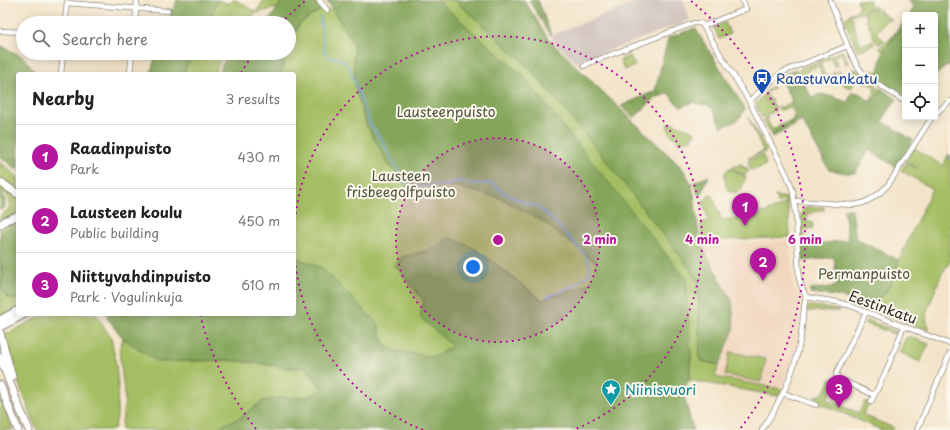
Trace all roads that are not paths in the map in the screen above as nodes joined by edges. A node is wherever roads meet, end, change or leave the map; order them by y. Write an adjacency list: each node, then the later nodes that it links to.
1 (137, 0): 6 (street)
2 (319, 0): 7 (street)
3 (742, 0): 11 (street)
4 (830, 0): 14 (street)
5 (67, 2): 6 (street); 9 (street)
6 (136, 9): 8 (street); 10 (street)
7 (327, 10)
8 (168, 11)
9 (66, 16)
10 (136, 16)
11 (702, 25): 17 (street); 22 (street)
12 (0, 30): 13 (street)
13 (16, 31)
14 (847, 46): 20 (street); 22 (street)
15 (62, 60): 18 (street)
16 (131, 60): 19 (street)
17 (584, 66)
18 (61, 72)
19 (130, 72)
20 (902, 100)
21 (950, 100): 23 (street)
22 (749, 101): 27 (street)
23 (938, 111)
24 (928, 120): 27 (street)
25 (0, 182): 26 (highway)
26 (16, 193)
27 (795, 202): 30 (street)
28 (16, 217): 29 (highway)
29 (0, 225)
30 (806, 297): 32 (street, Eestinkatu); 43 (street)
31 (16, 312): 34 (highway)
32 (866, 312): 36 (street, Eestinkatu); 44 (street)
33 (16, 316): 34 (highway)
34 (12, 317): 35 (highway); 37 (highway)
35 (0, 320)
36 (904, 326): 39 (street, Eestinkatu); 44 (street)
37 (0, 327)
38 (0, 333): 47 (highway)
39 (950, 344)
40 (950, 353): 51 (street)
41 (0, 357): 47 (highway)
42 (0, 385): 48 (highway)
43 (784, 393): 46 (street); 50 (street)
44 (874, 396): 45 (street)
45 (871, 402)
46 (816, 405)
47 (19, 406): 49 (highway)
48 (18, 430)
49 (29, 430)
50 (762, 430)
51 (917, 430)

